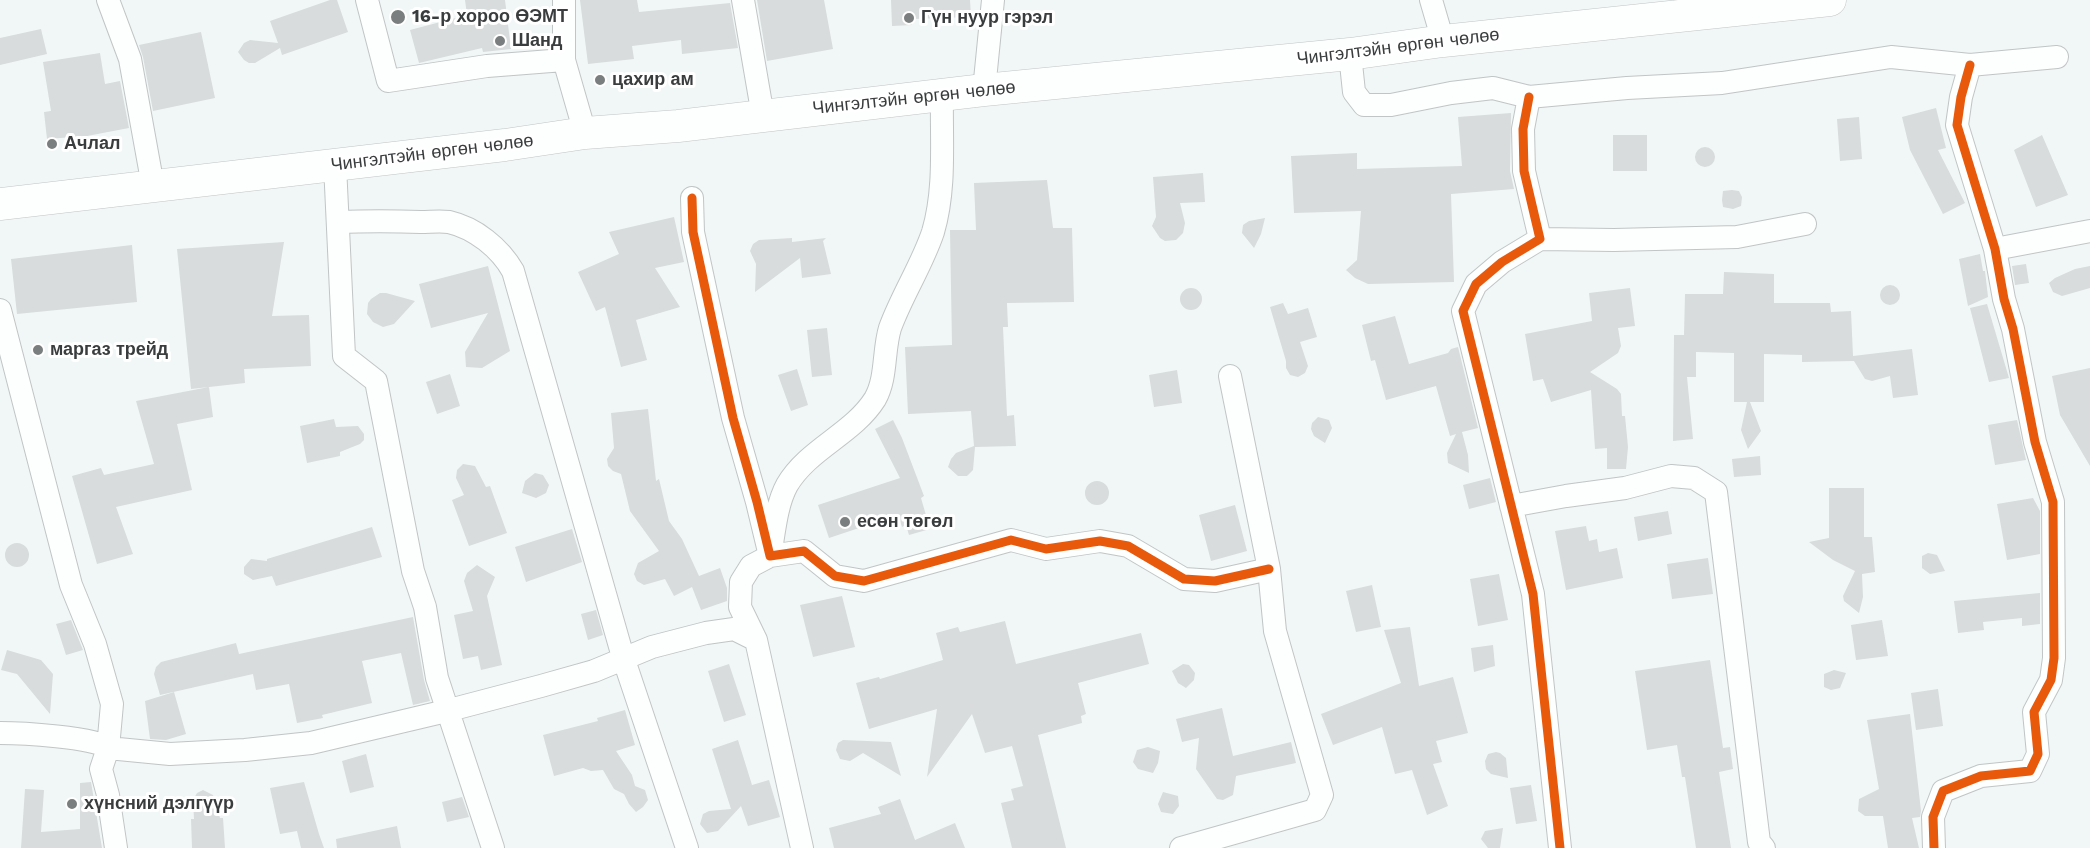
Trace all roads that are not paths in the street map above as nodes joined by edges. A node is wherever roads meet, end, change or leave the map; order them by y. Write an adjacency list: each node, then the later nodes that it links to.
1 (108, 0): 20 (street)
2 (367, 0): 12 (street)
3 (564, 0): 12 (street)
4 (743, 0): 17 (street)
5 (993, 0): 14 (street)
6 (1431, 0): 9 (street)
7 (1830, 0): 8 (main road, Чингэлтэйн өргөн чөлөө)
8 (1697, 7): 9 (main road, Чингэлтэйн өргөн чөлөө)
9 (1443, 41): 10 (main road, Чингэлтэйн өргөн чөлөө)
10 (1350, 54): 14 (main road, Чингэлтэйн өргөн чөлөө); 16 (street)
11 (2057, 57): 13 (street)
12 (564, 60): 18 (street)
13 (1970, 65): 16 (street); 27 (street)
14 (984, 90): 15 (main road, Чингэлтэйн өргөн чөлөө)
15 (942, 95): 17 (main road, Чингэлтэйн өргөн чөлөө); 31 (street)
16 (1529, 97): 26 (street)
17 (763, 116): 18 (main road, Чингэлтэйн өргөн чөлөө)
18 (585, 133): 19 (main road, Чингэлтэйн өргөн чөлөө)
19 (335, 165): 20 (main road, Чингэлтэйн өргөн чөлөө); 23 (street)
20 (153, 186): 22 (main road, Чингэлтэйн өргөн чөлөө)
21 (692, 198): 31 (street)
22 (0, 204)
23 (338, 222): 34 (street); 35 (street)
24 (1805, 224): 26 (street)
25 (2090, 231): 27 (street)
26 (1540, 239): 30 (street)
27 (1995, 249): 45 (street)
28 (0, 310): 37 (street)
29 (1230, 376): 32 (street)
30 (1511, 506): 43 (street); 44 (street)
31 (770, 556): 32 (street); 33 (street)
32 (1269, 569): 42 (street)
33 (756, 640): 34 (street); 41 (street)
34 (624, 659): 35 (street); 40 (street)
35 (449, 710): 37 (street); 39 (street)
36 (0, 733): 37 (street)
37 (108, 748): 38 (street)
38 (116, 848)
39 (493, 848)
40 (687, 848)
41 (802, 848)
42 (1181, 848)
43 (1560, 848)
44 (1764, 848)
45 (1934, 848)

